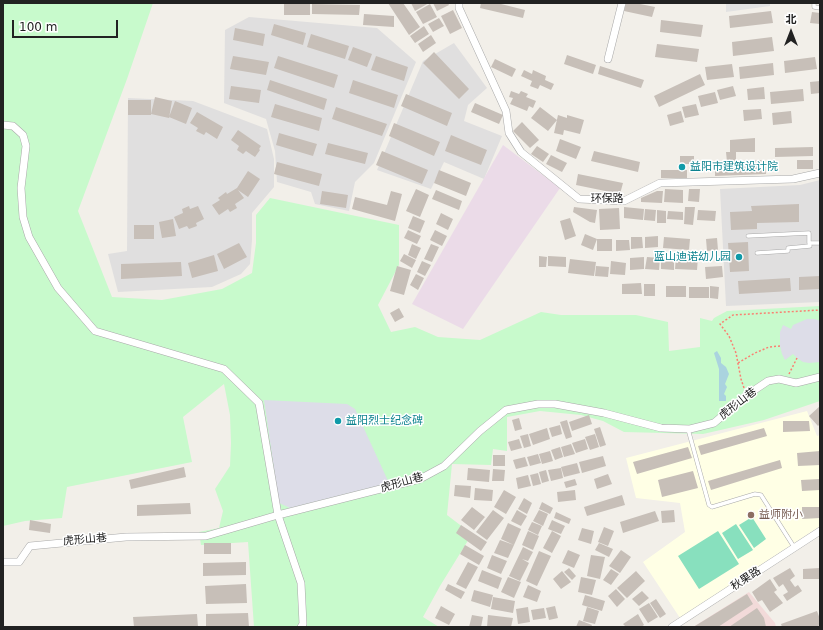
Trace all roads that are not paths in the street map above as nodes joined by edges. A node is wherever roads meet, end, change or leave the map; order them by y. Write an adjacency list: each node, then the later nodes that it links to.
1 (459, 3): 7 (street, 环保路)
2 (622, 3): 5 (street)
3 (814, 3): 4 (lane)
4 (820, 8)
5 (608, 59)
6 (3, 125): 14 (street)
7 (820, 173)
8 (748, 236): 9 (lane)
9 (810, 243): 10 (lane); 11 (lane)
10 (820, 243)
11 (757, 253)
12 (820, 377): 13 (street, 虎形山巷)
13 (688, 429): 14 (street, 虎形山巷); 16 (lane)
14 (278, 515): 17 (street, 虎形山巷); 18 (street)
15 (820, 531): 16 (street, 秋果路)
16 (794, 547): 19 (street, 秋果路)
17 (3, 562)
18 (301, 627)
19 (672, 627)

